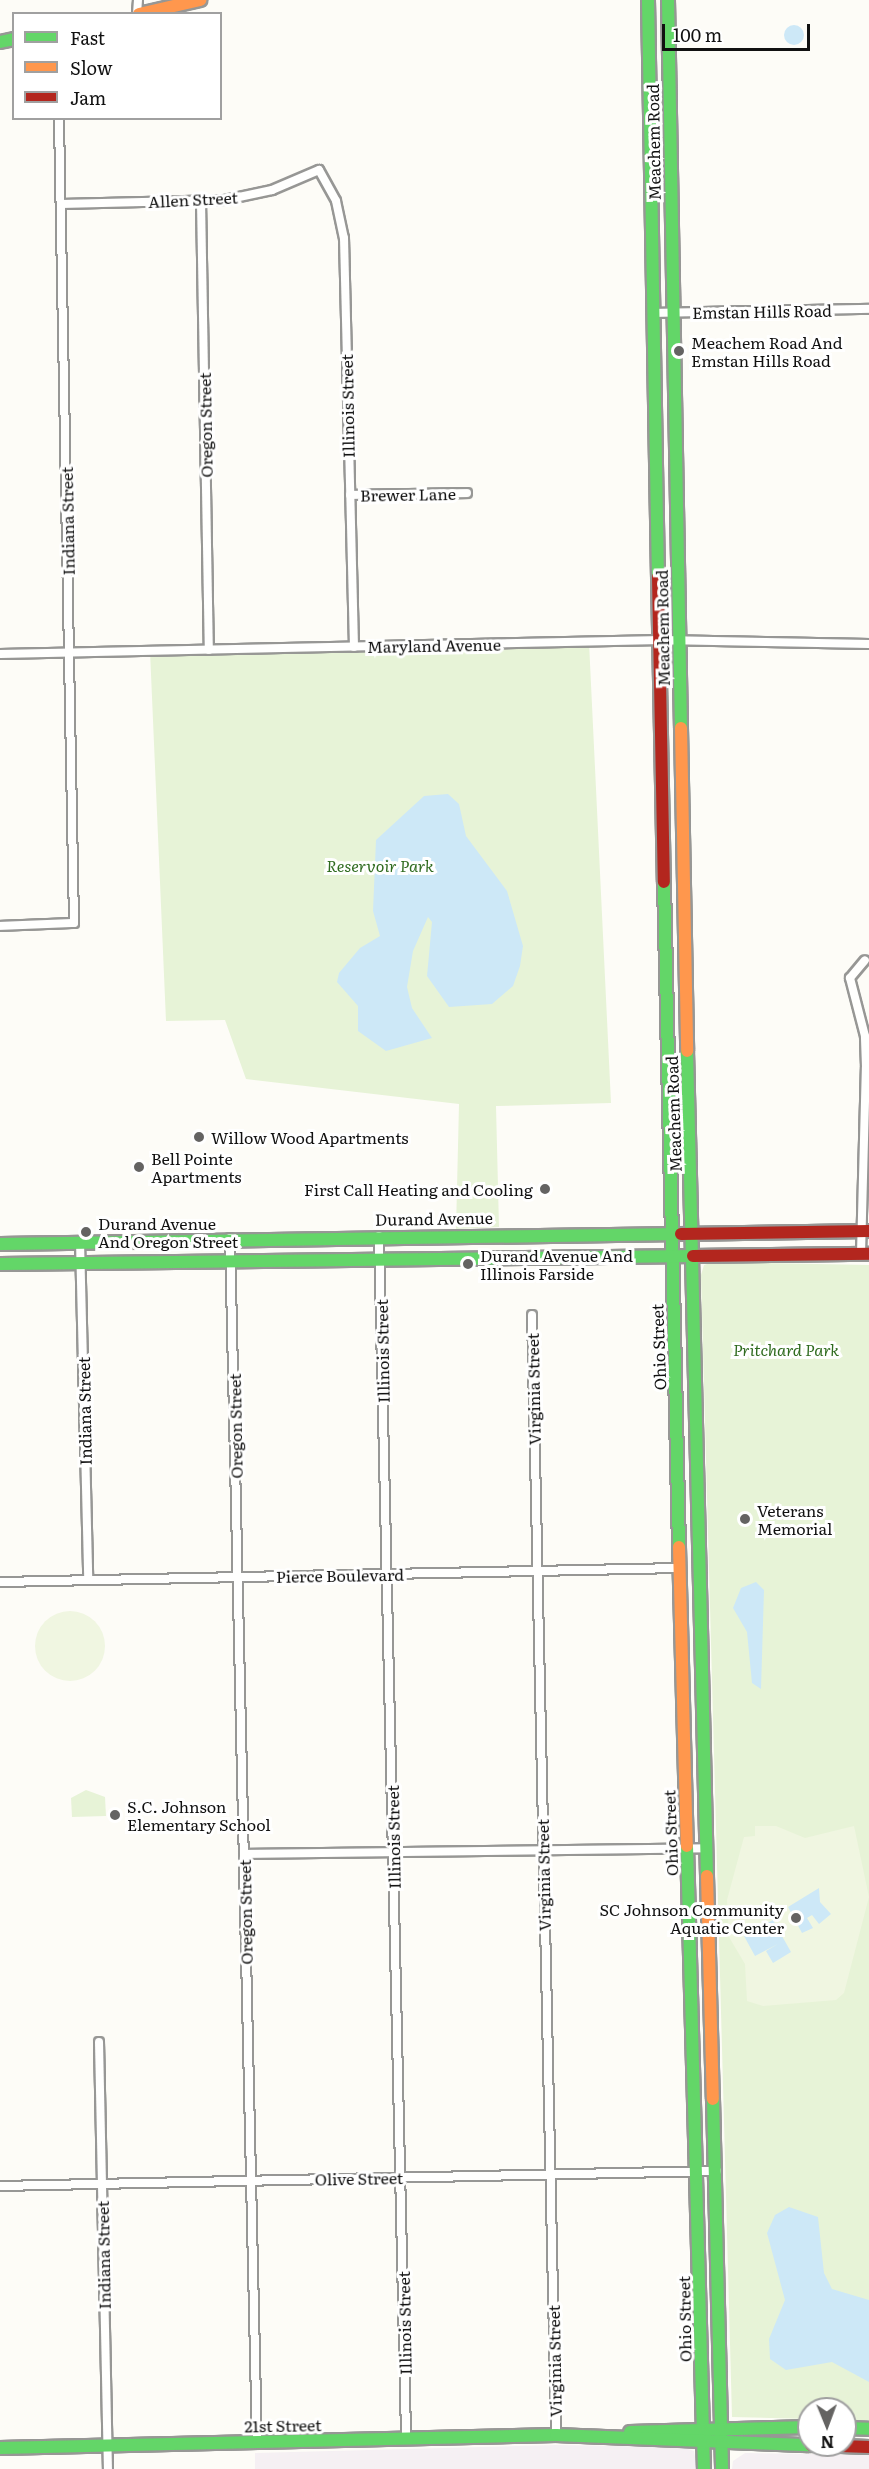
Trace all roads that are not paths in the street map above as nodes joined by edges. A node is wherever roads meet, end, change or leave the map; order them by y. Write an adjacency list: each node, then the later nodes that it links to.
1 (200, 0): 4 (street)
2 (648, 0): 5 (street, Meachem Road)
3 (668, 0): 6 (street, Meachem Road)
4 (147, 12)
5 (649, 33): 6 (street); 9 (street, Meachem Road)
6 (668, 33): 10 (street, Meachem Road)
7 (59, 120): 12 (street, Indiana Street)
8 (319, 170): 11 (street, Allen Street); 19 (street, Illinois Street)
9 (652, 178): 10 (street); 15 (street, Meachem Road)
10 (669, 178): 14 (street, Meachem Road)
11 (201, 201): 12 (street, Allen Street); 24 (street, Oregon Street)
12 (61, 204): 25 (street, Indiana Street)
13 (869, 309): 14 (street, Emstan Hills Road)
14 (673, 312): 15 (street, Emstan Hills Road); 16 (street, Meachem Road)
15 (654, 313): 17 (street, Meachem Road)
16 (675, 468): 17 (street); 21 (street, Meachem Road)
17 (658, 469): 20 (street, Meachem Road)
18 (467, 493): 19 (street, Brewer Lane)
19 (350, 495): 23 (street, Illinois Street)
20 (662, 640): 21 (street, Maryland Avenue); 23 (street, Maryland Avenue); 28 (street, Meachem Road)
21 (679, 641): 22 (street, Maryland Avenue); 27 (street, Meachem Road)
22 (869, 644)
23 (354, 647): 24 (street, Maryland Avenue)
24 (209, 650): 25 (street, Maryland Avenue)
25 (69, 652): 26 (street, Maryland Avenue); 31 (street, Indiana Street)
26 (0, 654)
27 (681, 771): 28 (street); 29 (street, Meachem Road)
28 (662, 772): 30 (street, Meachem Road)
29 (684, 923): 30 (street); 33 (street, Meachem Road)
30 (665, 924): 34 (street, Meachem Road)
31 (0, 926)
32 (865, 960): 35 (street)
33 (688, 1065): 34 (street); 37 (street, Meachem Road)
34 (667, 1066): 36 (street, Meachem Road)
35 (865, 1231): 37 (street, Durand Avenue); 43 (street)
36 (670, 1232): 37 (street, Durand Avenue); 38 (street, Durand Avenue); 42 (street, Ohio Street)
37 (693, 1232): 44 (street, Meachem Road)
38 (379, 1236): 39 (street, Durand Avenue); 45 (street, Illinois Street)
39 (230, 1238): 40 (street, Durand Avenue); 46 (street, Oregon Street)
40 (80, 1242): 41 (street, Durand Avenue); 47 (street, Indiana Street)
41 (0, 1244)
42 (672, 1254): 44 (street); 45 (street); 50 (street, Ohio Street)
43 (865, 1254): 44 (street)
44 (693, 1255): 58 (street)
45 (380, 1257): 46 (street); 52 (street, Illinois Street)
46 (231, 1260): 47 (street); 53 (street, Oregon Street)
47 (81, 1263): 48 (street); 54 (street, Indiana Street)
48 (0, 1264)
49 (532, 1316): 51 (street, Virginia Street)
50 (681, 1568): 51 (street, Pierce Boulevard); 56 (street, Ohio Street)
51 (537, 1570): 52 (street, Pierce Boulevard); 57 (street, Virginia Street)
52 (387, 1574): 53 (street, Pierce Boulevard); 59 (street, Illinois Street)
53 (238, 1577): 54 (street, Pierce Boulevard); 60 (street, Oregon Street)
54 (88, 1580): 55 (street, Pierce Boulevard)
55 (0, 1582)
56 (687, 1847): 57 (street); 58 (street); 62 (street, Ohio Street)
57 (543, 1848): 59 (street); 64 (street, Virginia Street)
58 (706, 1848): 63 (street)
59 (393, 1851): 60 (street); 65 (street, Illinois Street)
60 (244, 1854): 66 (street, Oregon Street)
61 (99, 2042): 67 (street, Indiana Street)
62 (698, 2171): 63 (street, Olive Street); 64 (street, Olive Street); 71 (street, Ohio Street)
63 (717, 2171): 69 (street)
64 (550, 2173): 65 (street, Olive Street); 72 (street, Virginia Street)
65 (400, 2177): 66 (street, Olive Street); 73 (street, Illinois Street)
66 (251, 2180): 67 (street, Olive Street); 75 (street, Oregon Street)
67 (102, 2184): 68 (street, Olive Street); 78 (street, Indiana Street)
68 (0, 2187)
69 (722, 2427): 70 (street, 21st Street); 71 (street, 21st Street); 76 (street)
70 (797, 2427)
71 (703, 2428): 72 (street, 21st Street); 74 (street, Ohio Street)
72 (561, 2435): 73 (street, 21st Street); 74 (street, 21st Street)
73 (406, 2438): 75 (street, 21st Street)
74 (703, 2441): 76 (street, 21st Street); 81 (street, Ohio Street)
75 (257, 2442): 78 (street, 21st Street)
76 (722, 2443): 77 (street, 21st Street); 82 (street)
77 (797, 2445)
78 (107, 2446): 79 (street, 21st Street); 80 (street, Indiana Street)
79 (0, 2448)
80 (108, 2469)
81 (704, 2469)
82 (722, 2469)

